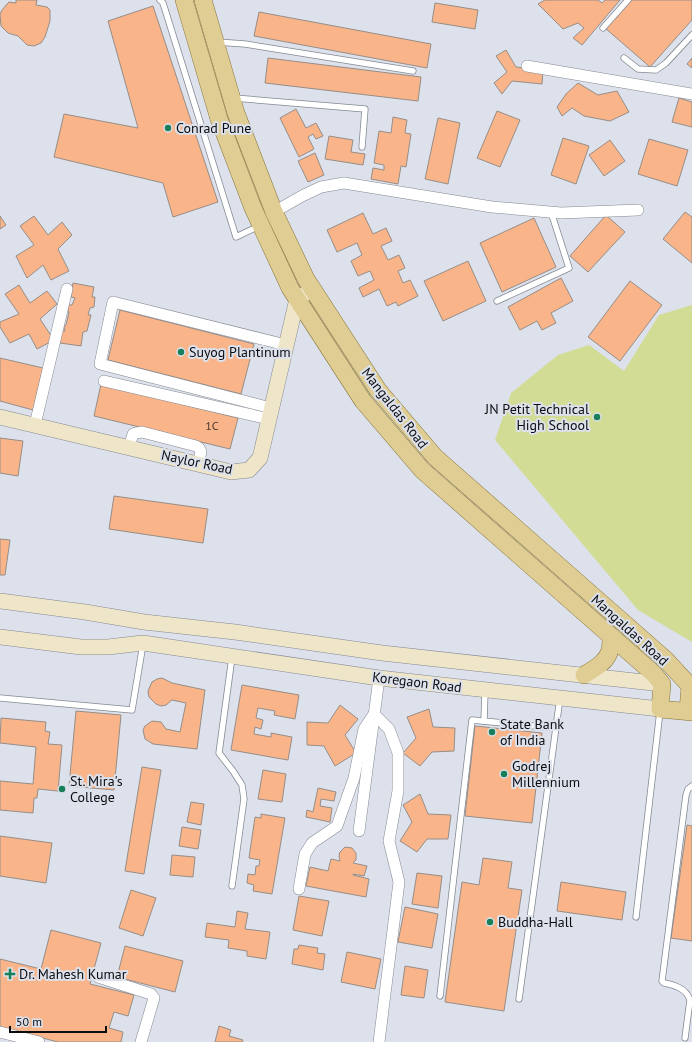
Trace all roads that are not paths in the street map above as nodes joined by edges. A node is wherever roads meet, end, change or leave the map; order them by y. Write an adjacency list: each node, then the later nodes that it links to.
1 (160, 0): 17 (lane)
2 (184, 0): 17 (main road, Mangaldas Road)
3 (203, 0): 7 (main road, Mangaldas Road)
4 (628, 0): 5 (lane)
5 (603, 28)
6 (692, 35): 8 (lane)
7 (215, 42): 10 (lane); 12 (main road, Mangaldas Road)
8 (624, 58)
9 (527, 66): 11 (street)
10 (413, 71)
11 (692, 94)
12 (232, 98): 13 (lane); 15 (main road, Mangaldas Road)
13 (362, 147)
14 (638, 210): 16 (street)
15 (274, 212): 16 (street); 19 (main road, Mangaldas Road)
16 (551, 212): 21 (lane)
17 (261, 225): 20 (main road, Mangaldas Road)
18 (67, 289): 26 (street)
19 (312, 289): 20 (main road); 35 (main road, Mangaldas Road)
20 (297, 299): 22 (main road, Naylor Road); 28 (main road, Mangaldas Road)
21 (497, 301)
22 (286, 345): 24 (main road, Naylor Road); 24 (street)
23 (104, 381): 24 (street)
24 (270, 414): 26 (main road, Naylor Road)
25 (0, 417): 26 (main road, Naylor Road)
26 (35, 425)
27 (0, 601): 32 (main road, Koregaon Road)
28 (611, 636): 32 (main road); 34 (main road, Mangaldas Road)
29 (0, 638): 30 (main road, Koregaon Road)
30 (143, 644): 31 (main road, Koregaon Road); 37 (lane)
31 (232, 657): 33 (main road, Koregaon Road); 46 (lane)
32 (584, 675): 34 (main road, Koregaon Road)
33 (379, 678): 36 (main road, Koregaon Road); 41 (street)
34 (662, 684): 35 (main road, Koregaon Road); 39 (main road, Mangaldas Road)
35 (691, 686): 40 (main road)
36 (485, 690): 38 (main road, Koregaon Road); 42 (lane)
37 (0, 698)
38 (560, 698): 39 (main road, Koregaon Road); 43 (lane)
39 (660, 709): 40 (main road, Koregaon Road); 48 (lane)
40 (690, 711)
41 (374, 714): 45 (street); 47 (street); 56 (street)
42 (484, 721): 43 (lane); 50 (lane)
43 (556, 728): 51 (lane)
44 (692, 786): 53 (lane)
45 (359, 831)
46 (232, 886)
47 (299, 889)
48 (636, 918)
49 (98, 977): 55 (street)
50 (440, 996)
51 (519, 999)
52 (0, 1032): 54 (street)
53 (685, 1038)
54 (39, 1042)
55 (141, 1042)
56 (378, 1042)

